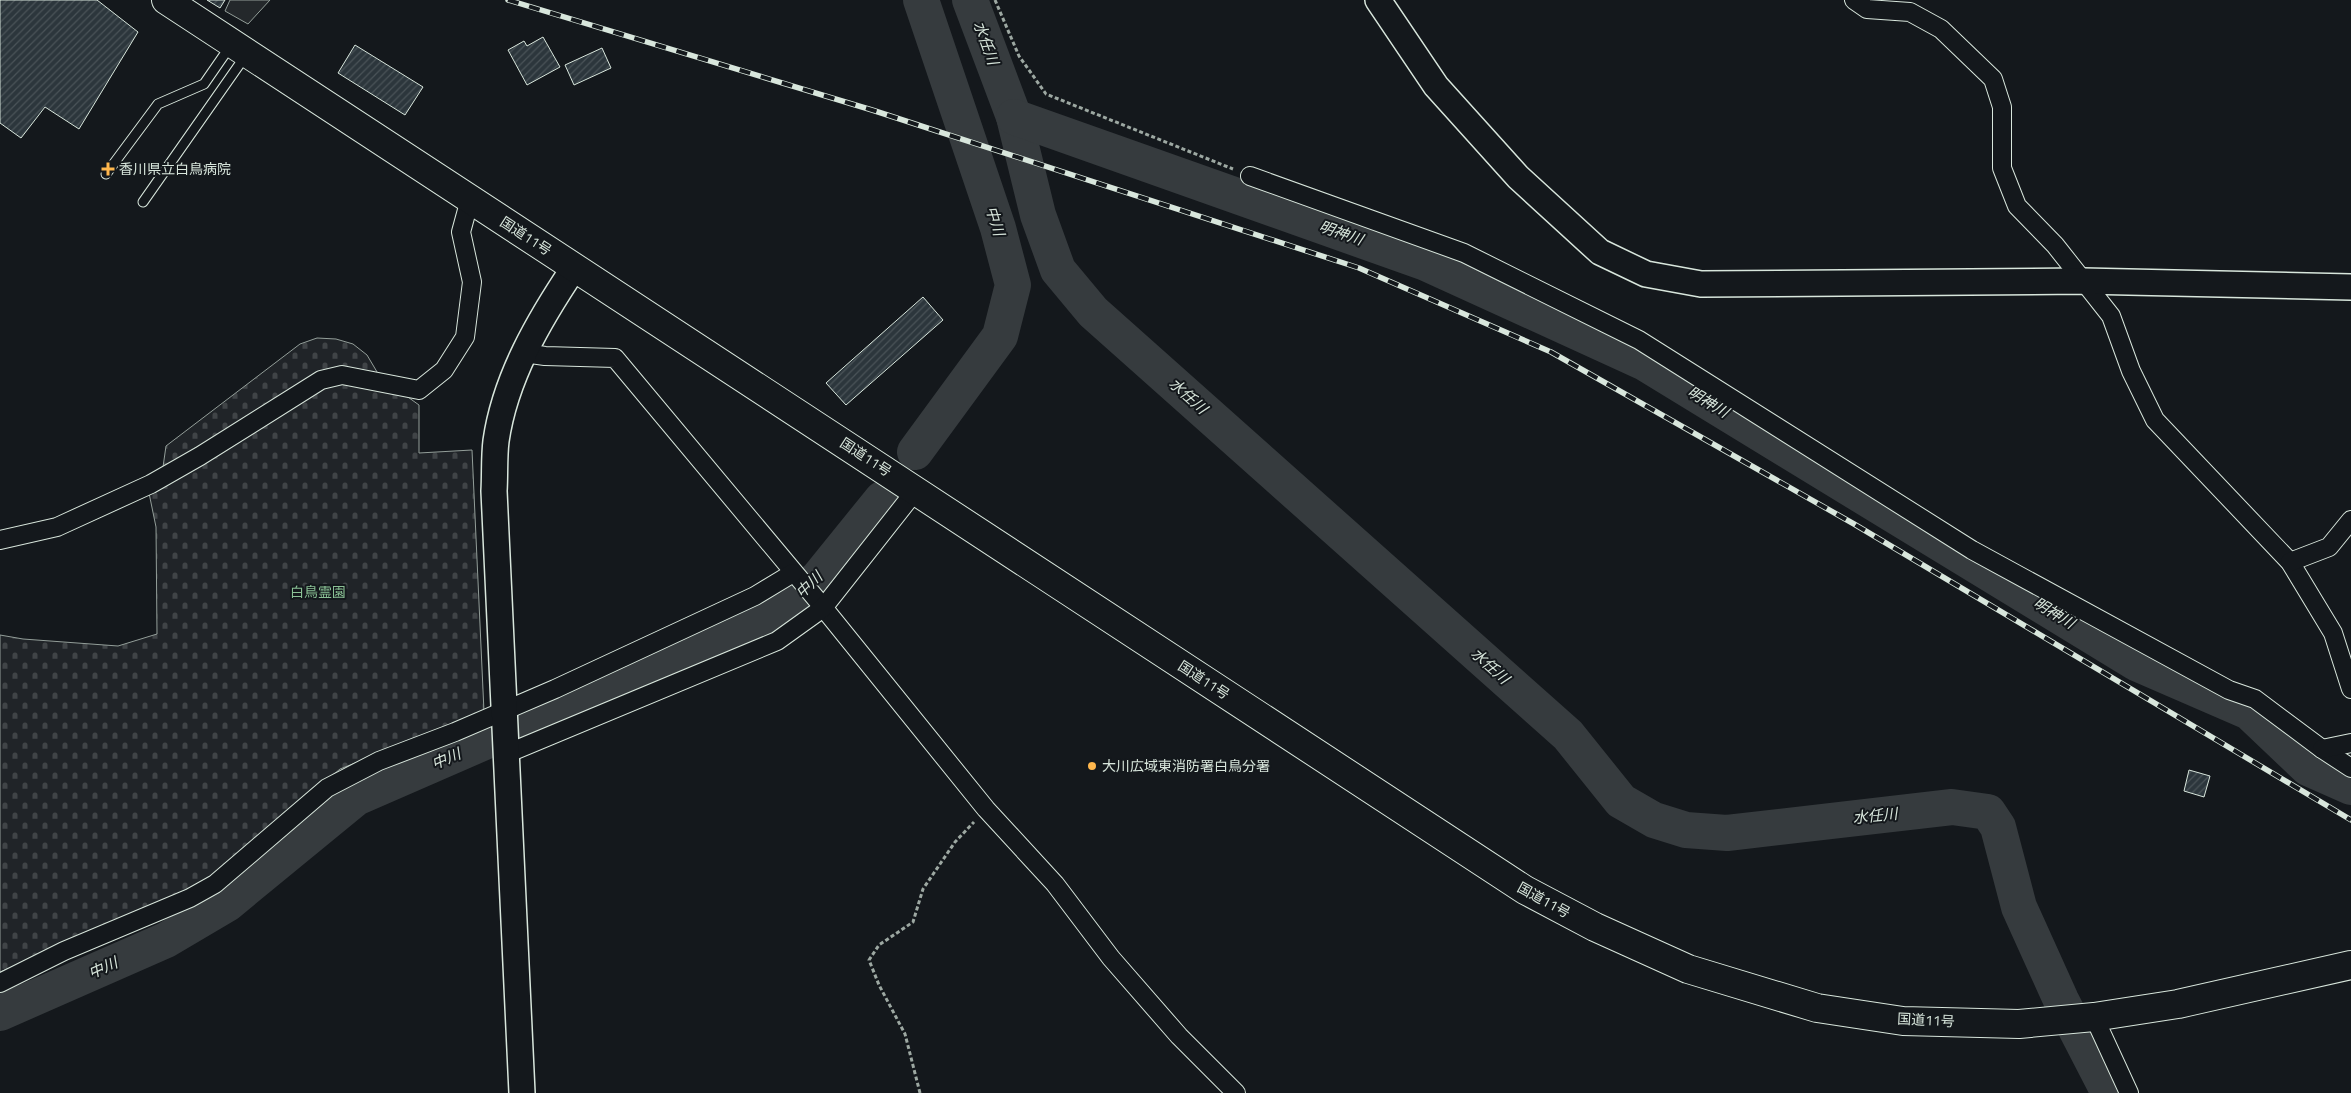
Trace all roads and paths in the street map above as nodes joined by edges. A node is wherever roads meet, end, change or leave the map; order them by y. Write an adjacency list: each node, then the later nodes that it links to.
1 (166, 0): 5 (highway, 国道11号)
2 (995, 0): 7 (path)
3 (1378, 0): 11 (street)
4 (1854, 0): 11 (street)
5 (240, 48): 6 (lane); 8 (highway, 国道11号); 9 (lane)
6 (106, 174)
7 (1250, 176): 23 (street)
8 (470, 199): 10 (highway, 国道11号); 16 (street)
9 (143, 202)
10 (574, 268): 13 (street); 14 (highway, 国道11号)
11 (2083, 281): 12 (street); 17 (street)
12 (2351, 287)
13 (524, 353): 18 (street); 21 (street)
14 (916, 490): 19 (street); 29 (highway, 国道11号)
15 (2351, 520): 17 (street)
16 (0, 540)
17 (2290, 562): 20 (street)
18 (793, 573): 19 (street); 21 (street)
19 (820, 604): 24 (street); 26 (street)
20 (2351, 689)
21 (504, 710): 24 (street); 28 (street)
22 (2351, 743): 23 (street)
23 (2322, 749): 25 (street)
24 (506, 754): 30 (street)
25 (2351, 768)
26 (986, 810): 31 (path); 32 (street)
27 (2351, 965): 29 (highway, 国道11号)
28 (0, 983)
29 (2094, 1017): 33 (street)
30 (522, 1093)
31 (920, 1093)
32 (1236, 1093)
33 (2129, 1093)

